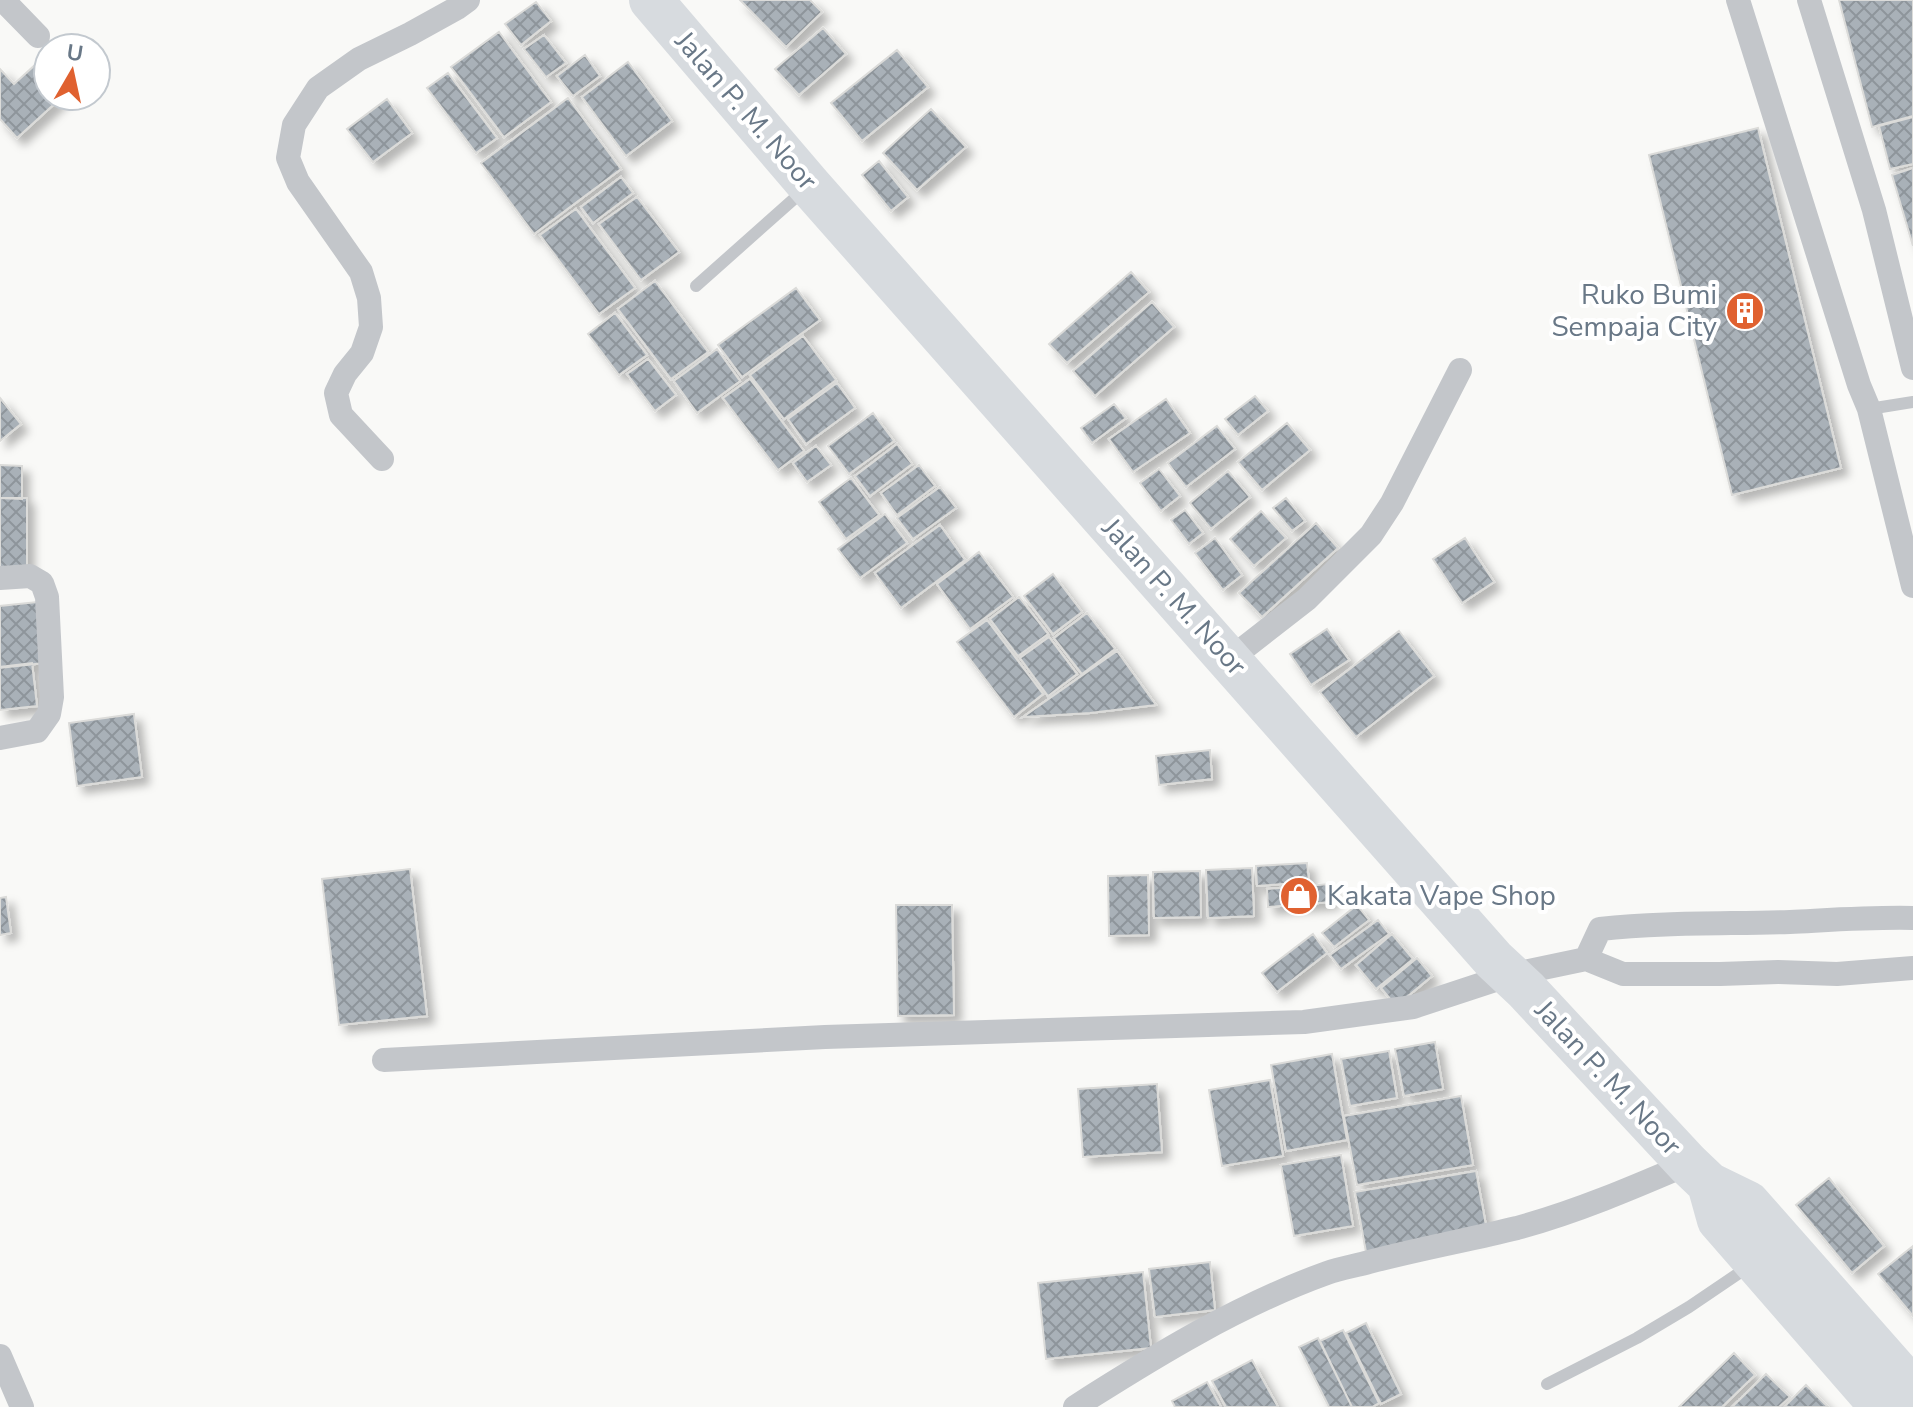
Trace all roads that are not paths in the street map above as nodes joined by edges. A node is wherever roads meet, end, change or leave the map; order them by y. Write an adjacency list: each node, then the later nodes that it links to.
1 (3, 0): 6 (street)
2 (468, 0): 13 (street)
3 (651, 0): 7 (highway, Jalan P. M. Noor)
4 (1738, 0): 12 (street)
5 (1809, 0): 9 (street)
6 (34, 32)
7 (810, 186): 8 (lane); 16 (highway, Jalan P. M. Noor)
8 (696, 286)
9 (1913, 368)
10 (1460, 370): 16 (street)
11 (1913, 402): 12 (lane)
12 (1869, 409): 15 (street)
13 (382, 459)
14 (0, 578): 17 (street)
15 (1913, 586)
16 (1230, 659): 21 (highway, Jalan P. M. Noor)
17 (0, 738)
18 (1913, 918): 19 (street)
19 (1586, 959): 20 (street); 21 (street)
20 (1913, 968)
21 (1510, 975): 22 (street); 23 (highway, Jalan P. M. Noor)
22 (384, 1060)
23 (1698, 1174): 24 (highway, Jalan P. M. Noor); 27 (highway, Jalan P. M. Noor); 29 (street)
24 (1757, 1261): 26 (lane); 30 (highway, Jalan P. M. Noor)
25 (0, 1356): 28 (street)
26 (1547, 1384)
27 (1913, 1390)
28 (22, 1407)
29 (1075, 1407)
30 (1882, 1407)

